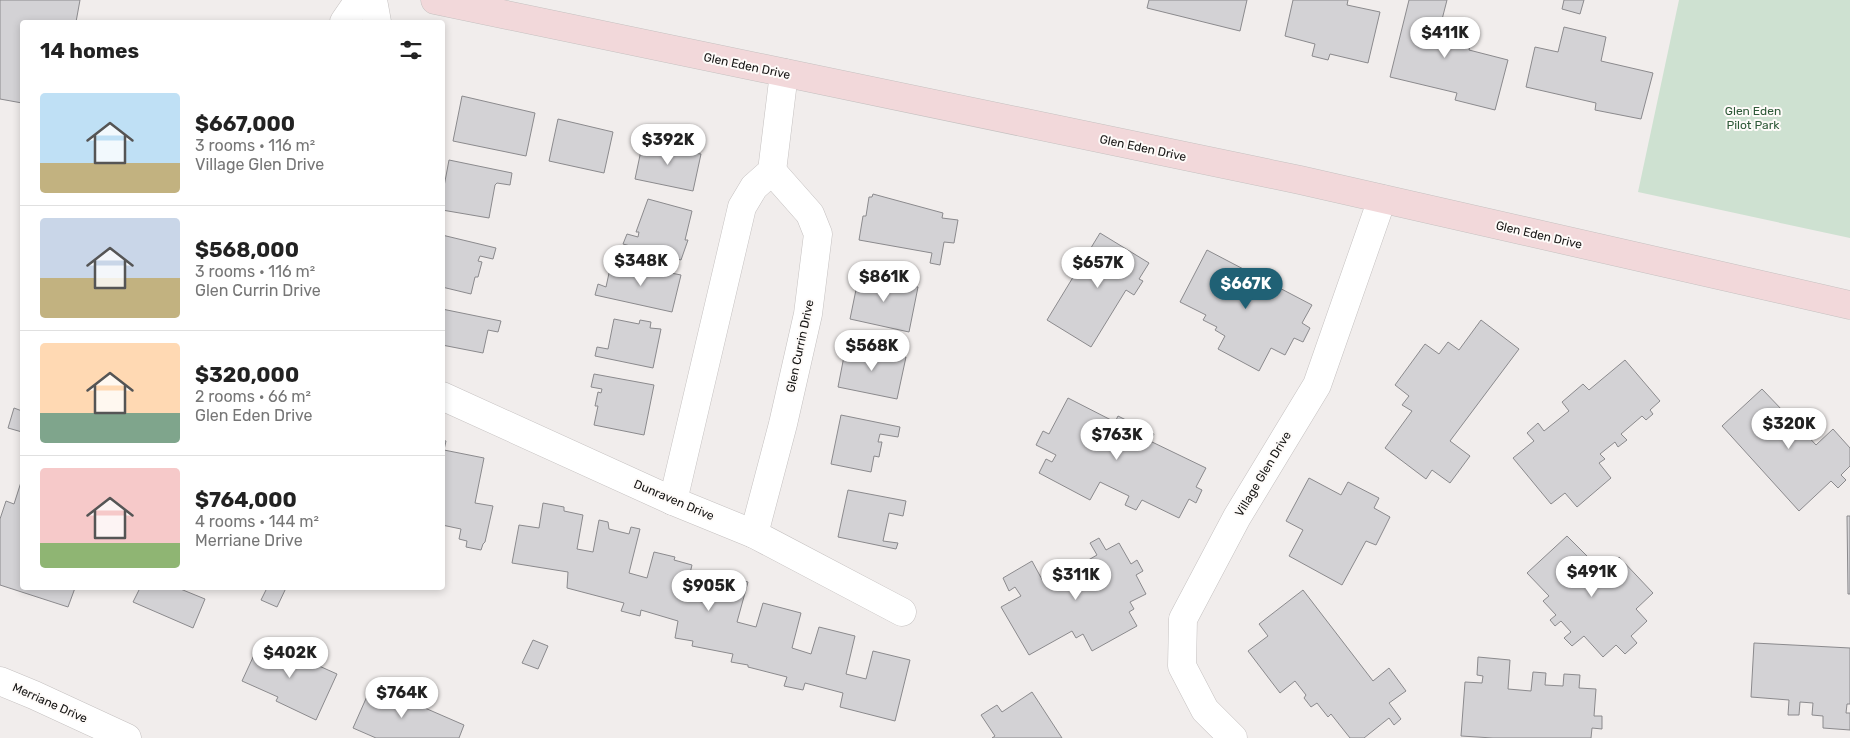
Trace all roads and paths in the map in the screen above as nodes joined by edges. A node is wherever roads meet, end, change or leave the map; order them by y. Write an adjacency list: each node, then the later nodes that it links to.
1 (359, 0): 4 (street)
2 (372, 0): 5 (street)
3 (435, 0): 6 (main road, Glen Eden Drive)
4 (345, 20)
5 (377, 20)
6 (784, 73): 7 (street); 8 (main road, Glen Eden Drive)
7 (772, 171): 11 (street); 12 (street, Glen Currin Drive)
8 (1382, 199): 9 (main road, Glen Eden Drive); 16 (street, Village Glen Drive)
9 (1850, 306)
10 (445, 397): 11 (street, Dunraven Drive)
11 (673, 501): 12 (street, Dunraven Drive)
12 (754, 534): 13 (street, Dunraven Drive)
13 (902, 612)
14 (0, 682): 15 (street, Merriane Drive)
15 (127, 738)
16 (1233, 738)

